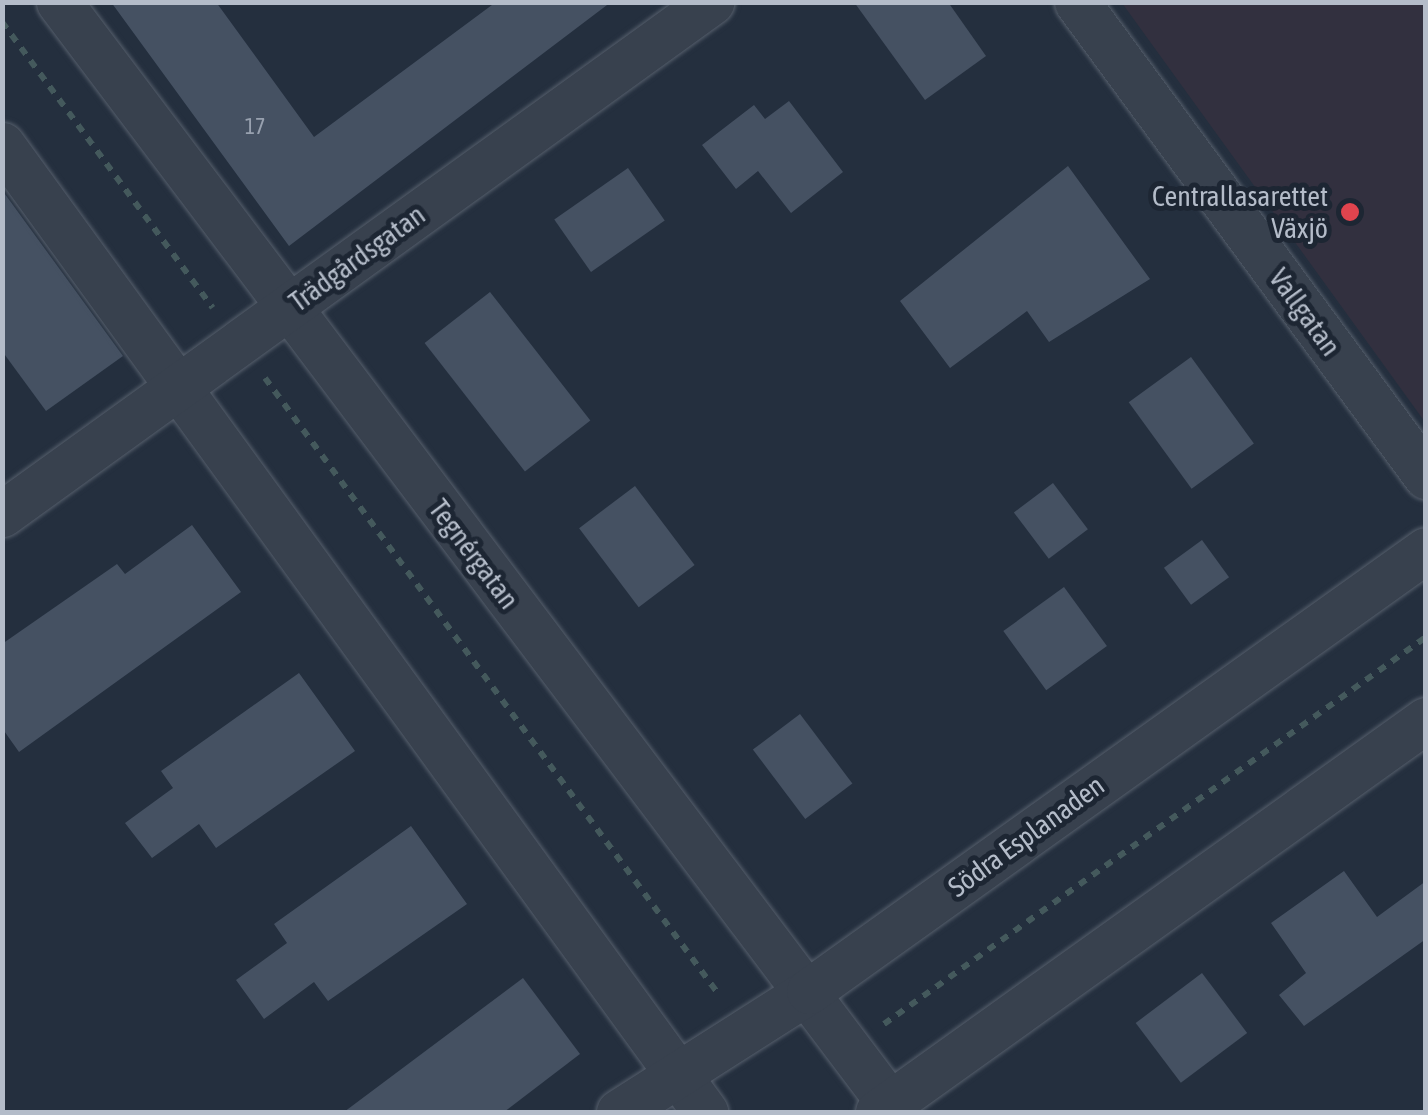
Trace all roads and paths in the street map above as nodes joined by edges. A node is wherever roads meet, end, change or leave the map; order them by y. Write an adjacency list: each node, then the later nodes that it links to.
1 (59, 2): 6 (street, Tegnérgatan)
2 (711, 2): 6 (street, Trädgårdsgatan)
3 (1077, 2): 9 (street, Vallgatan)
4 (2, 22): 7 (path)
5 (2, 145): 8 (street)
6 (286, 309): 7 (street, Trädgårdsgatan); 14 (street, Tegnérgatan)
7 (240, 345): 8 (street, Trädgårdsgatan); 15 (path)
8 (179, 389): 10 (street, Trädgårdsgatan); 17 (street)
9 (1426, 476)
10 (2, 514)
11 (1426, 550): 14 (street, Södra Esplanaden)
12 (1426, 637): 16 (path)
13 (1426, 720): 18 (street)
14 (809, 991): 15 (street, Södra Esplanaden); 16 (street, Tegnérgatan)
15 (744, 1030): 17 (street, Södra Esplanaden)
16 (850, 1048): 18 (street, Tegnérgatan)
17 (675, 1071): 19 (street, Södra Esplanaden); 20 (street)
18 (884, 1108)
19 (619, 1112)
20 (705, 1112)

